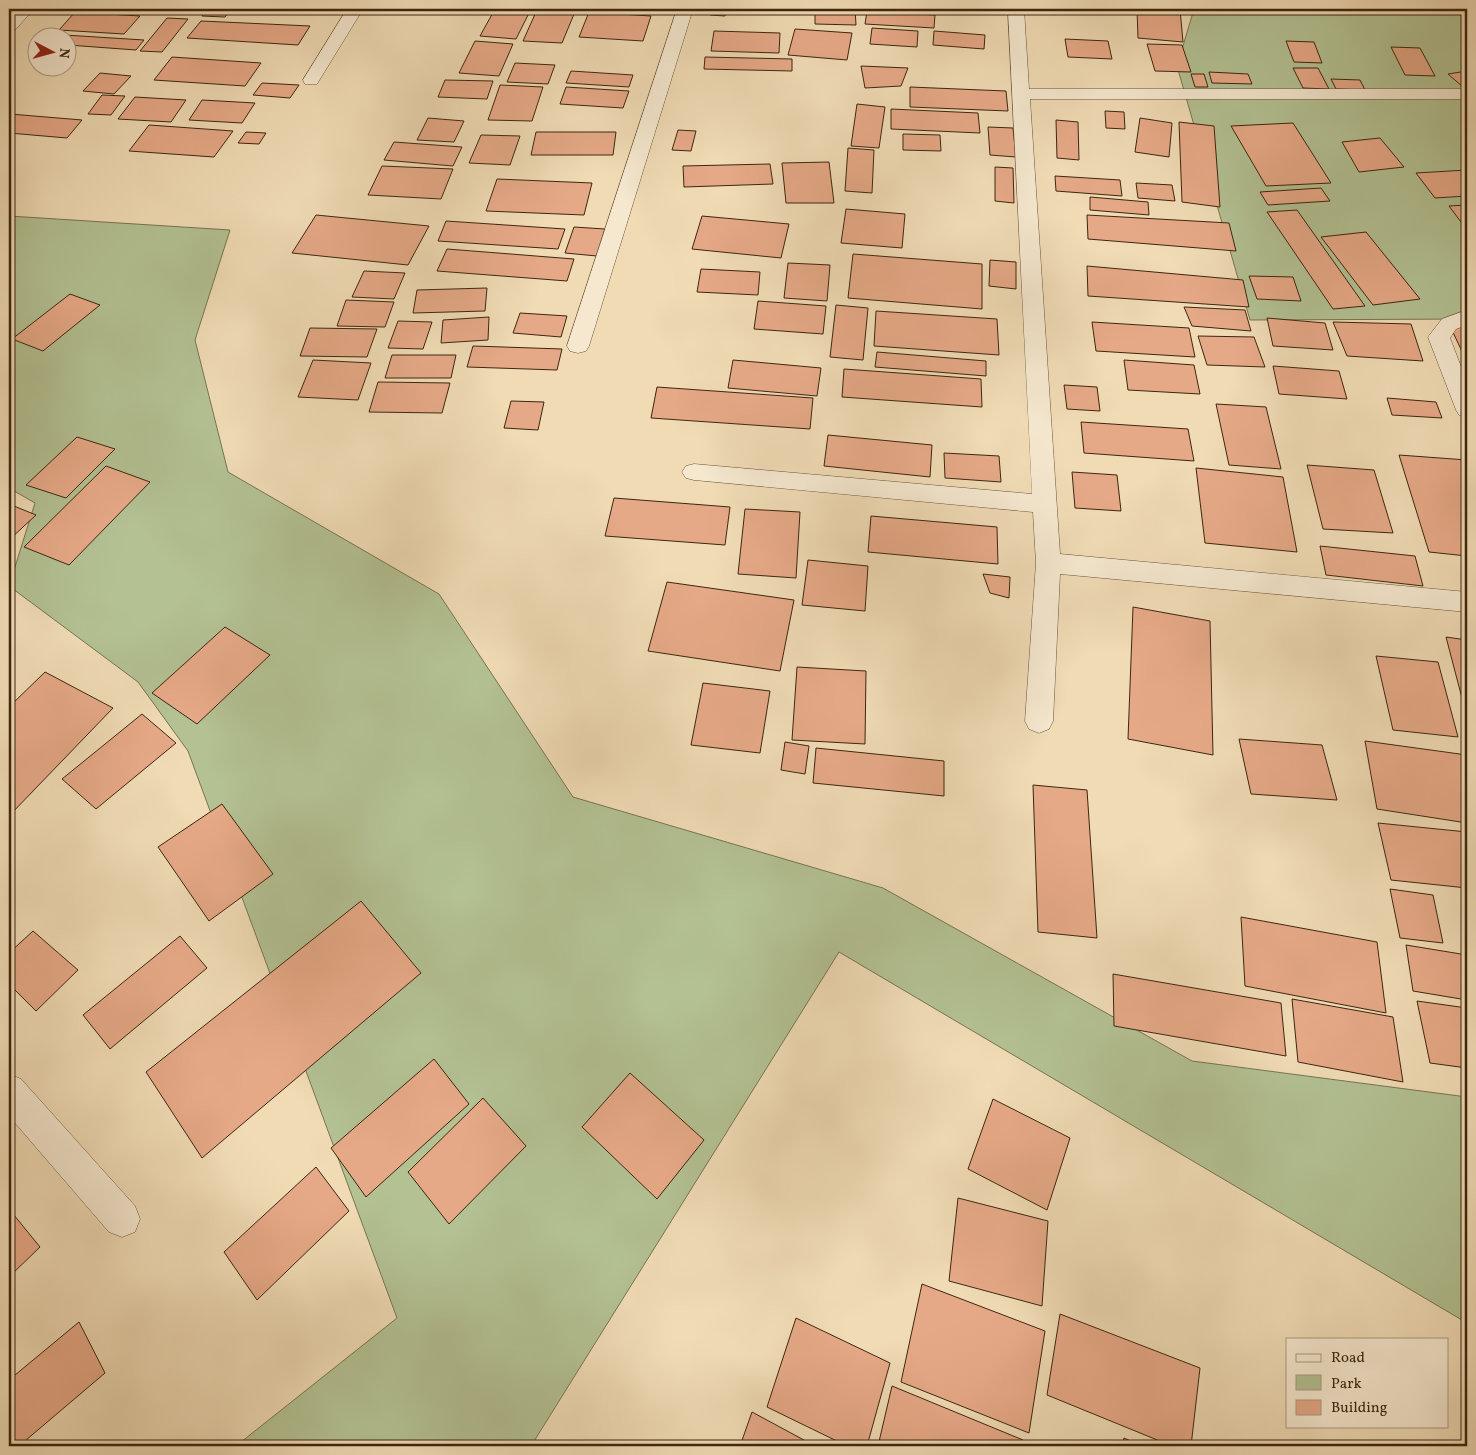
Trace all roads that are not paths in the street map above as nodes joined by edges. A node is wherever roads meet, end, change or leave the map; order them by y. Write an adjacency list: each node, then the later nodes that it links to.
1 (26, 9): 5 (street)
2 (355, 9): 6 (street)
3 (685, 9): 10 (street)
4 (1016, 9): 7 (street)
5 (9, 27)
6 (311, 80)
7 (1022, 94): 8 (street); 13 (street)
8 (1467, 94)
9 (1467, 317): 11 (street)
10 (578, 346)
11 (1467, 410)
12 (694, 472): 13 (street)
13 (1044, 504): 14 (street)
14 (1048, 563): 15 (street); 16 (street)
15 (1467, 602)
16 (1039, 721)
17 (9, 1091): 18 (street)
18 (122, 1219)

